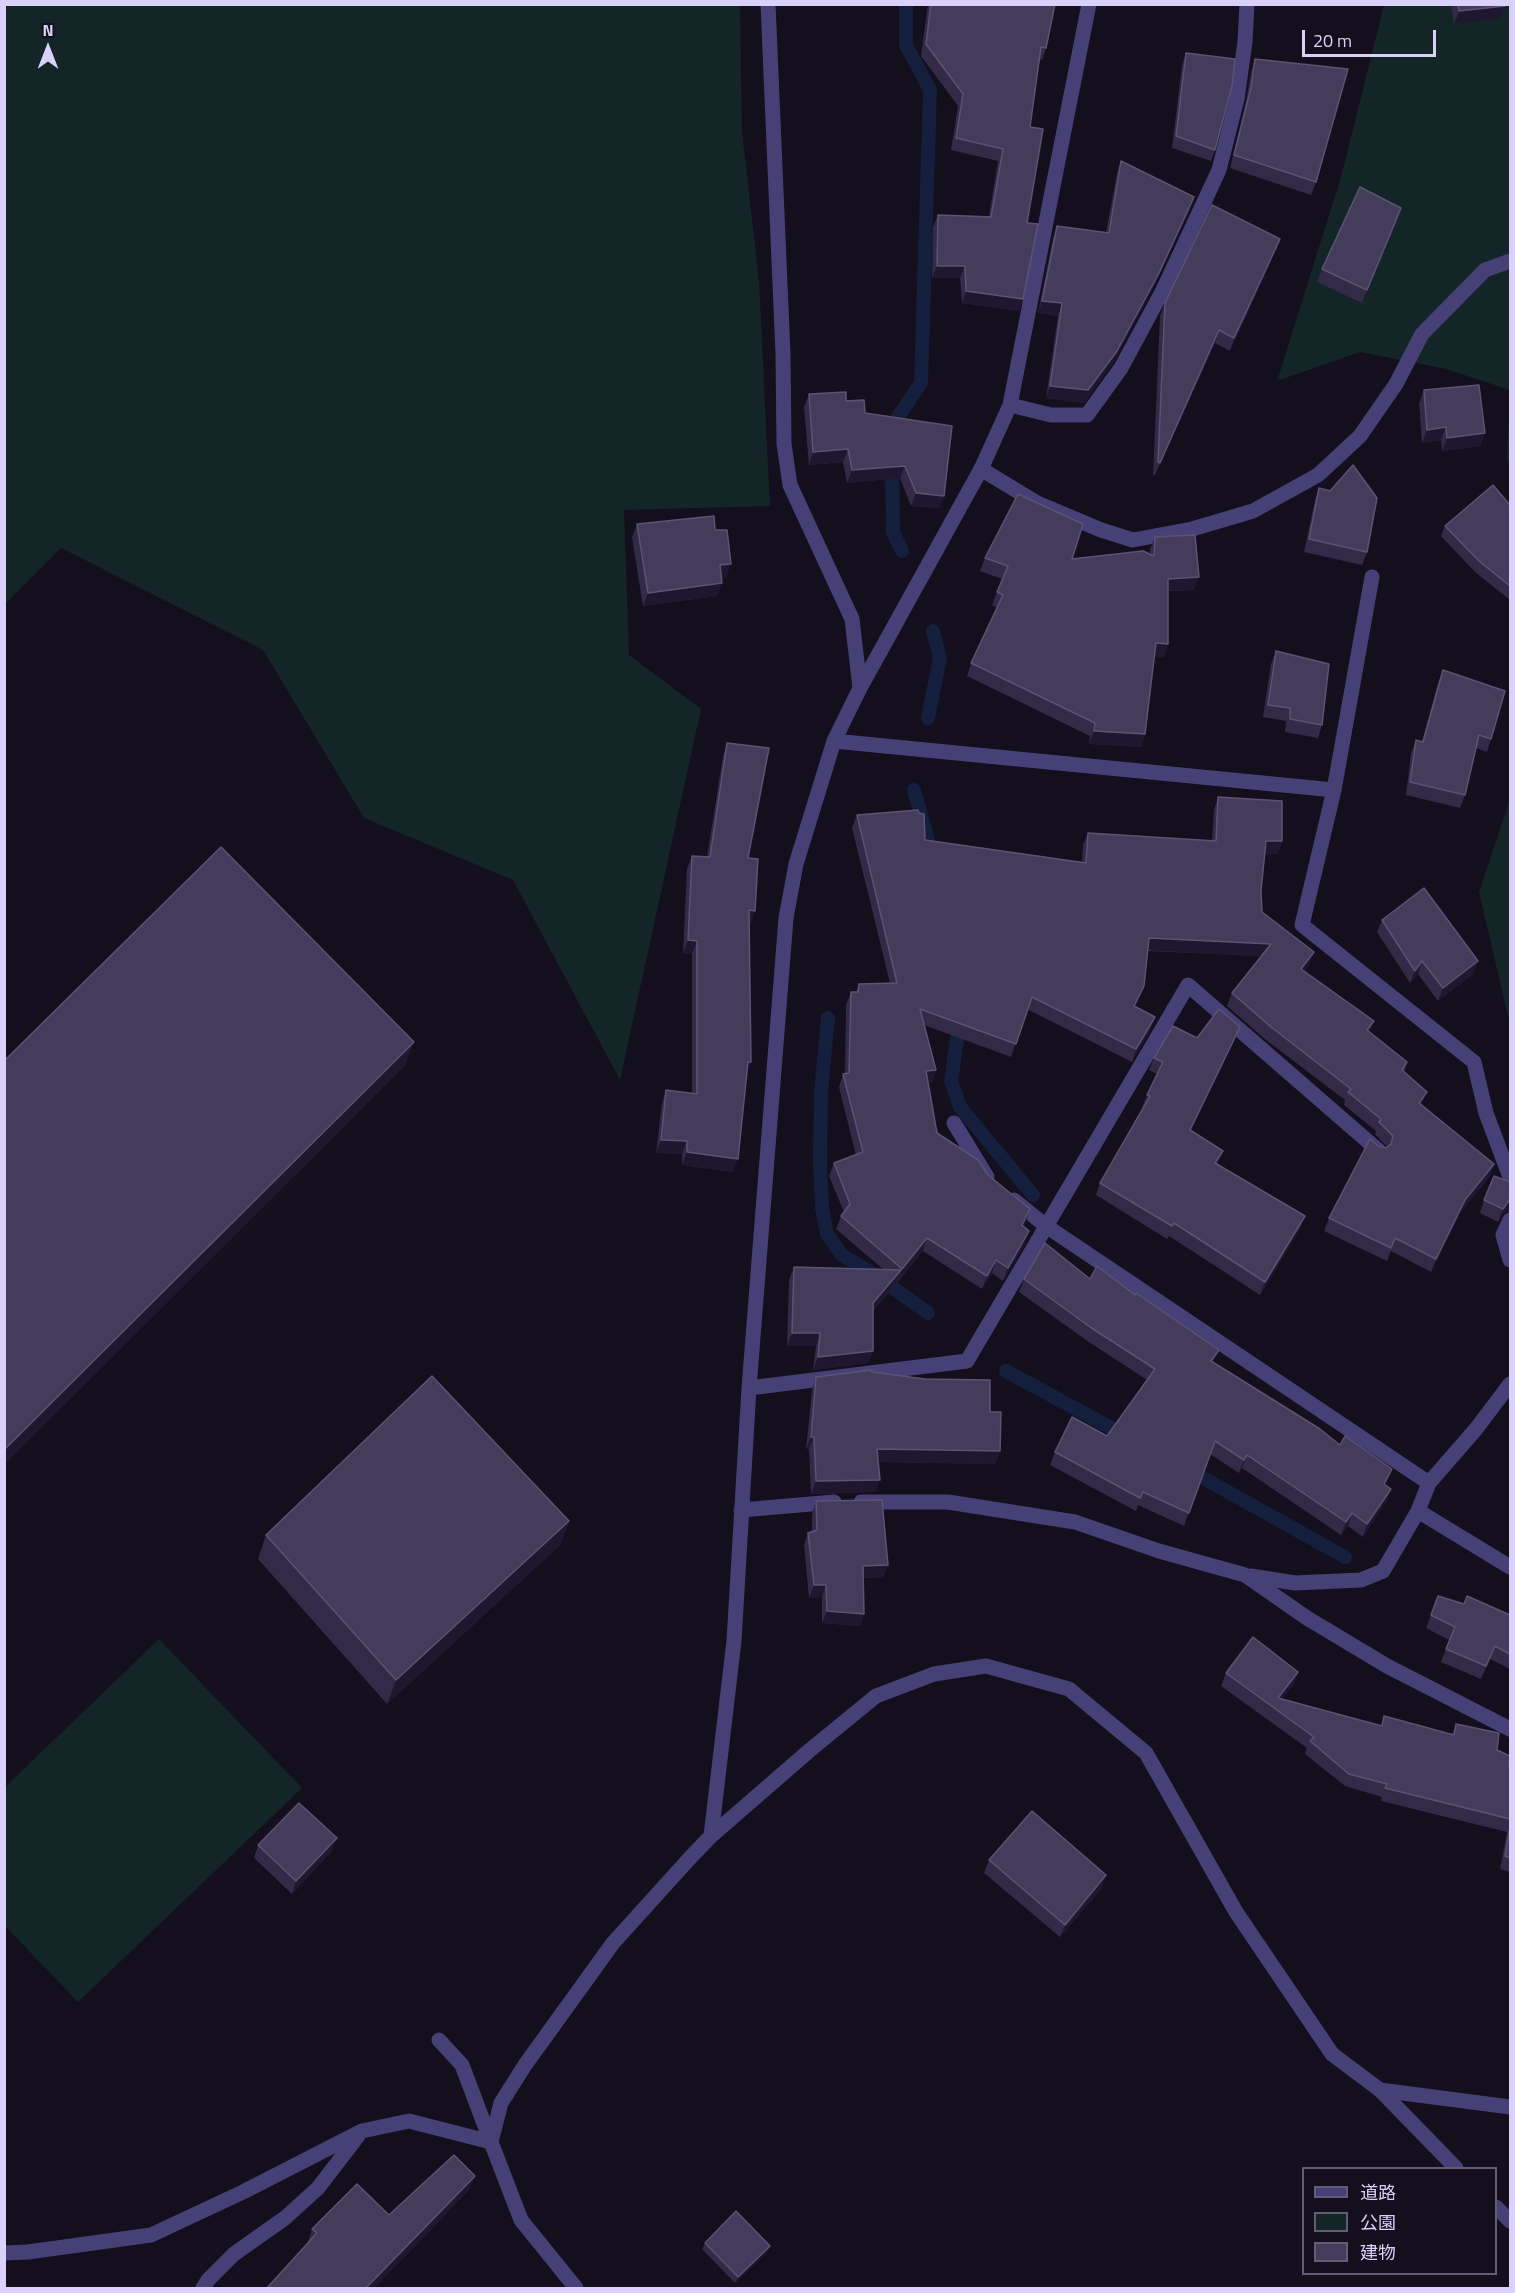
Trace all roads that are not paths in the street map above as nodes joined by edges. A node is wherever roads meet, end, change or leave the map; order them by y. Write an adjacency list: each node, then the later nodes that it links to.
1 (768, 4): 8 (street)
2 (1089, 4): 5 (street)
3 (1247, 4): 5 (street)
4 (1510, 261): 6 (street)
5 (1010, 405): 6 (street)
6 (981, 469): 8 (street)
7 (1372, 577): 10 (street)
8 (860, 688): 9 (street)
9 (834, 741): 10 (street); 18 (street)
10 (1334, 790): 13 (street)
11 (954, 1123): 15 (street)
12 (1379, 1151): 15 (street)
13 (1510, 1176)
14 (1510, 1220): 16 (street)
15 (1046, 1226): 18 (street); 19 (street)
16 (1510, 1260)
17 (1510, 1384): 19 (street)
18 (749, 1389): 20 (street)
19 (1429, 1483): 21 (street)
20 (741, 1510): 23 (street); 25 (street)
21 (1418, 1511): 22 (street); 23 (street)
22 (1510, 1567)
23 (1245, 1575): 24 (street)
24 (1510, 1729)
25 (711, 1836): 27 (street); 30 (street)
26 (439, 2040): 30 (street)
27 (1380, 2090): 28 (street); 31 (street)
28 (1510, 2107)
29 (362, 2131): 30 (street); 34 (street); 35 (street)
30 (492, 2142): 36 (street)
31 (1454, 2167)
32 (1497, 2208): 33 (street)
33 (1510, 2222)
34 (4, 2253)
35 (203, 2289)
36 (576, 2289)

